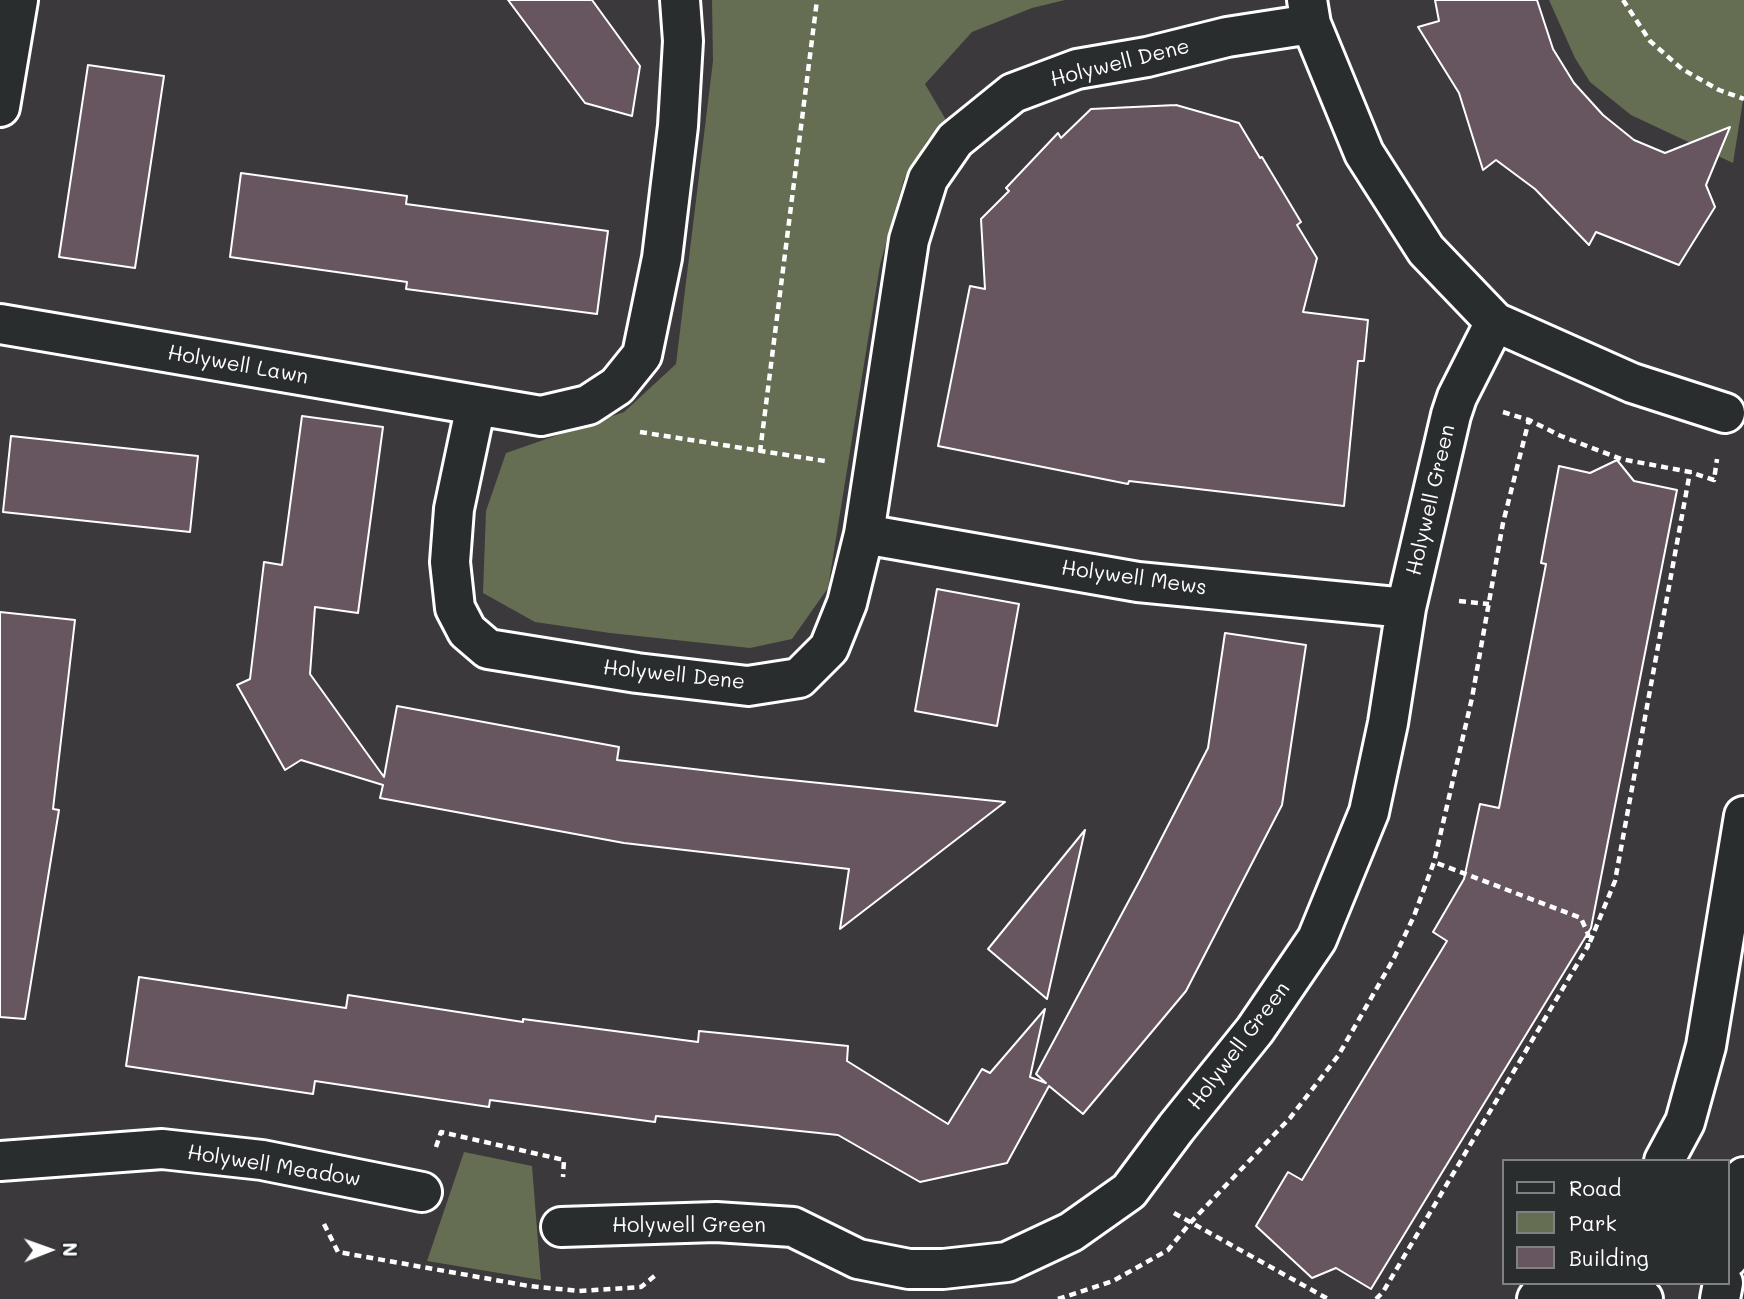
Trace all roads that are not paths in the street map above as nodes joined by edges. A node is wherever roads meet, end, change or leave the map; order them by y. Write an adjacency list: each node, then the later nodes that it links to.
1 (18, 0): 4 (street)
2 (680, 0): 7 (street)
3 (1309, 12): 5 (street); 9 (street, Holywell Dene)
4 (0, 107)
5 (1495, 322): 8 (street); 10 (street, Holywell Green)
6 (0, 324): 7 (street, Holywell Lawn)
7 (475, 405): 9 (street, Holywell Dene)
8 (1725, 414)
9 (864, 534): 10 (street, Holywell Mews)
10 (1406, 608): 16 (street, Holywell Green)
11 (1744, 816): 12 (street)
12 (1665, 1159)
13 (0, 1161): 15 (street, Holywell Meadow)
14 (1744, 1177): 17 (street)
15 (422, 1192)
16 (561, 1227)
17 (1730, 1248)
18 (1578, 1299): 19 (street)
19 (1643, 1299)

